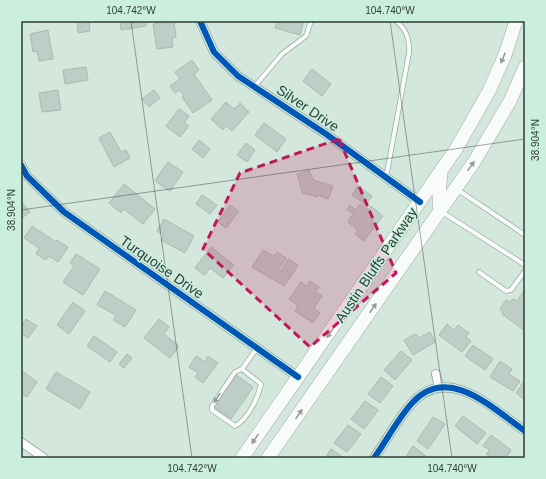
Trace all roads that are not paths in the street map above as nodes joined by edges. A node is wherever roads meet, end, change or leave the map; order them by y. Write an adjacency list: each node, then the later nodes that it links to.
1 (200, 21): 6 (street, Silver Drive)
2 (310, 21): 6 (lane)
3 (396, 21): 9 (lane)
4 (516, 21): 8 (main road, Austin Bluffs Parkway, one-way to 8)
5 (525, 67): 10 (main road, Austin Bluffs Parkway, one-way to 5)
6 (254, 86): 9 (street, Silver Drive)
7 (21, 165): 17 (street, Turquoise Drive)
8 (442, 169): 11 (main road, Austin Bluffs Parkway); 12 (main road)
9 (386, 178): 11 (street, Silver Drive)
10 (456, 188): 12 (main road, Austin Bluffs Parkway); 13 (lane)
11 (420, 202): 20 (main road, Austin Bluffs Parkway, one-way to 20)
12 (440, 211): 14 (lane); 26 (main road, Austin Bluffs Parkway, one-way to 12)
13 (525, 235)
14 (525, 266)
15 (525, 271): 16 (lane)
16 (479, 272)
17 (257, 348): 18 (lane); 20 (street, Turquoise Drive)
18 (242, 369): 18 (lane, one-way to 18)
19 (436, 374): 21 (street)
20 (298, 377): 25 (main road, Austin Bluffs Parkway, one-way to 25)
21 (439, 387): 22 (street); 27 (street)
22 (525, 431)
23 (21, 442): 24 (street)
24 (44, 458)
25 (242, 458)
26 (268, 458)
27 (374, 458)

